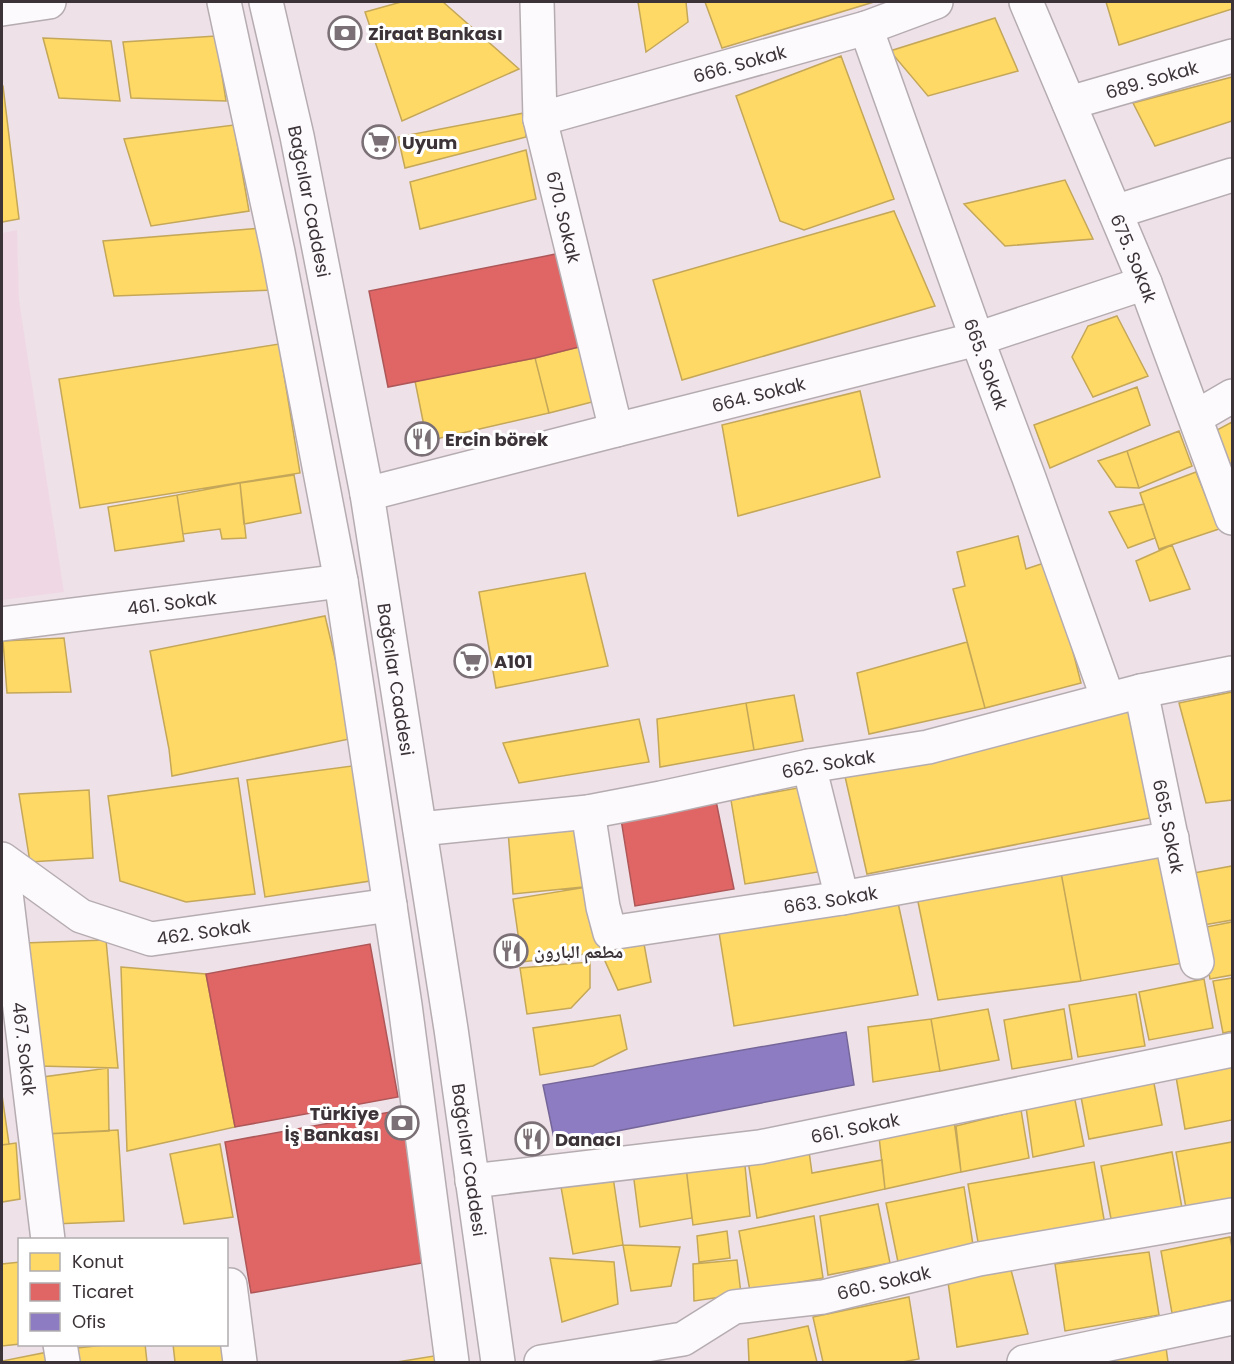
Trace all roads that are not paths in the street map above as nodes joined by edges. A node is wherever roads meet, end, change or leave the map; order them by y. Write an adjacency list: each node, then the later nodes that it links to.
1 (49, 2): 7 (street)
2 (224, 2): 21 (street)
3 (266, 2): 19 (street, Bağcılar Caddesi)
4 (537, 2): 11 (street, 670. Sokak)
5 (936, 2): 8 (street, 666. Sokak)
6 (1026, 2): 10 (street, 675. Sokak)
7 (11, 6)
8 (866, 28): 11 (street, 666. Sokak); 15 (street, 665. Sokak)
9 (1233, 56): 10 (street, 689. Sokak)
10 (1069, 103): 13 (street, 675. Sokak)
11 (540, 119): 18 (street, 670. Sokak)
12 (1233, 175): 13 (street)
13 (1115, 212): 14 (street, 675. Sokak)
14 (1145, 283): 15 (street, 664. Sokak); 17 (street, 675. Sokak)
15 (977, 339): 18 (street, 664. Sokak); 25 (street, 665. Sokak)
16 (1233, 396): 17 (street)
17 (1196, 417): 20 (street, 675. Sokak)
18 (616, 430): 19 (street, 664. Sokak)
19 (367, 494): 28 (street, Bağcılar Caddesi)
20 (1233, 518)
21 (341, 581): 22 (street, 461. Sokak); 32 (street)
22 (2, 624)
23 (1233, 673): 24 (street, 662. Sokak)
24 (1141, 690): 25 (street, 662. Sokak); 29 (street, 665. Sokak)
25 (1108, 699): 26 (street, 662. Sokak)
26 (809, 766): 27 (street, 662. Sokak); 31 (street)
27 (588, 812): 28 (street, 662. Sokak); 31 (street, 663. Sokak)
28 (420, 829): 35 (street, Bağcılar Caddesi)
29 (1172, 838): 31 (street, 663. Sokak); 33 (street, 665. Sokak)
30 (2, 860): 32 (street, 462. Sokak); 37 (street, 467. Sokak)
31 (842, 898)
32 (390, 905): 44 (street)
33 (1197, 962)
34 (1233, 1050): 35 (street, 661. Sokak)
35 (472, 1180): 45 (street, Bağcılar Caddesi)
36 (1233, 1215): 41 (street, 660. Sokak)
37 (48, 1238)
38 (230, 1284): 43 (street)
39 (1233, 1318): 47 (street)
40 (60, 1346): 42 (street)
41 (685, 1350): 46 (street, 660. Sokak)
42 (63, 1362)
43 (240, 1362)
44 (452, 1362)
45 (498, 1362)
46 (541, 1362)
47 (1024, 1362)

